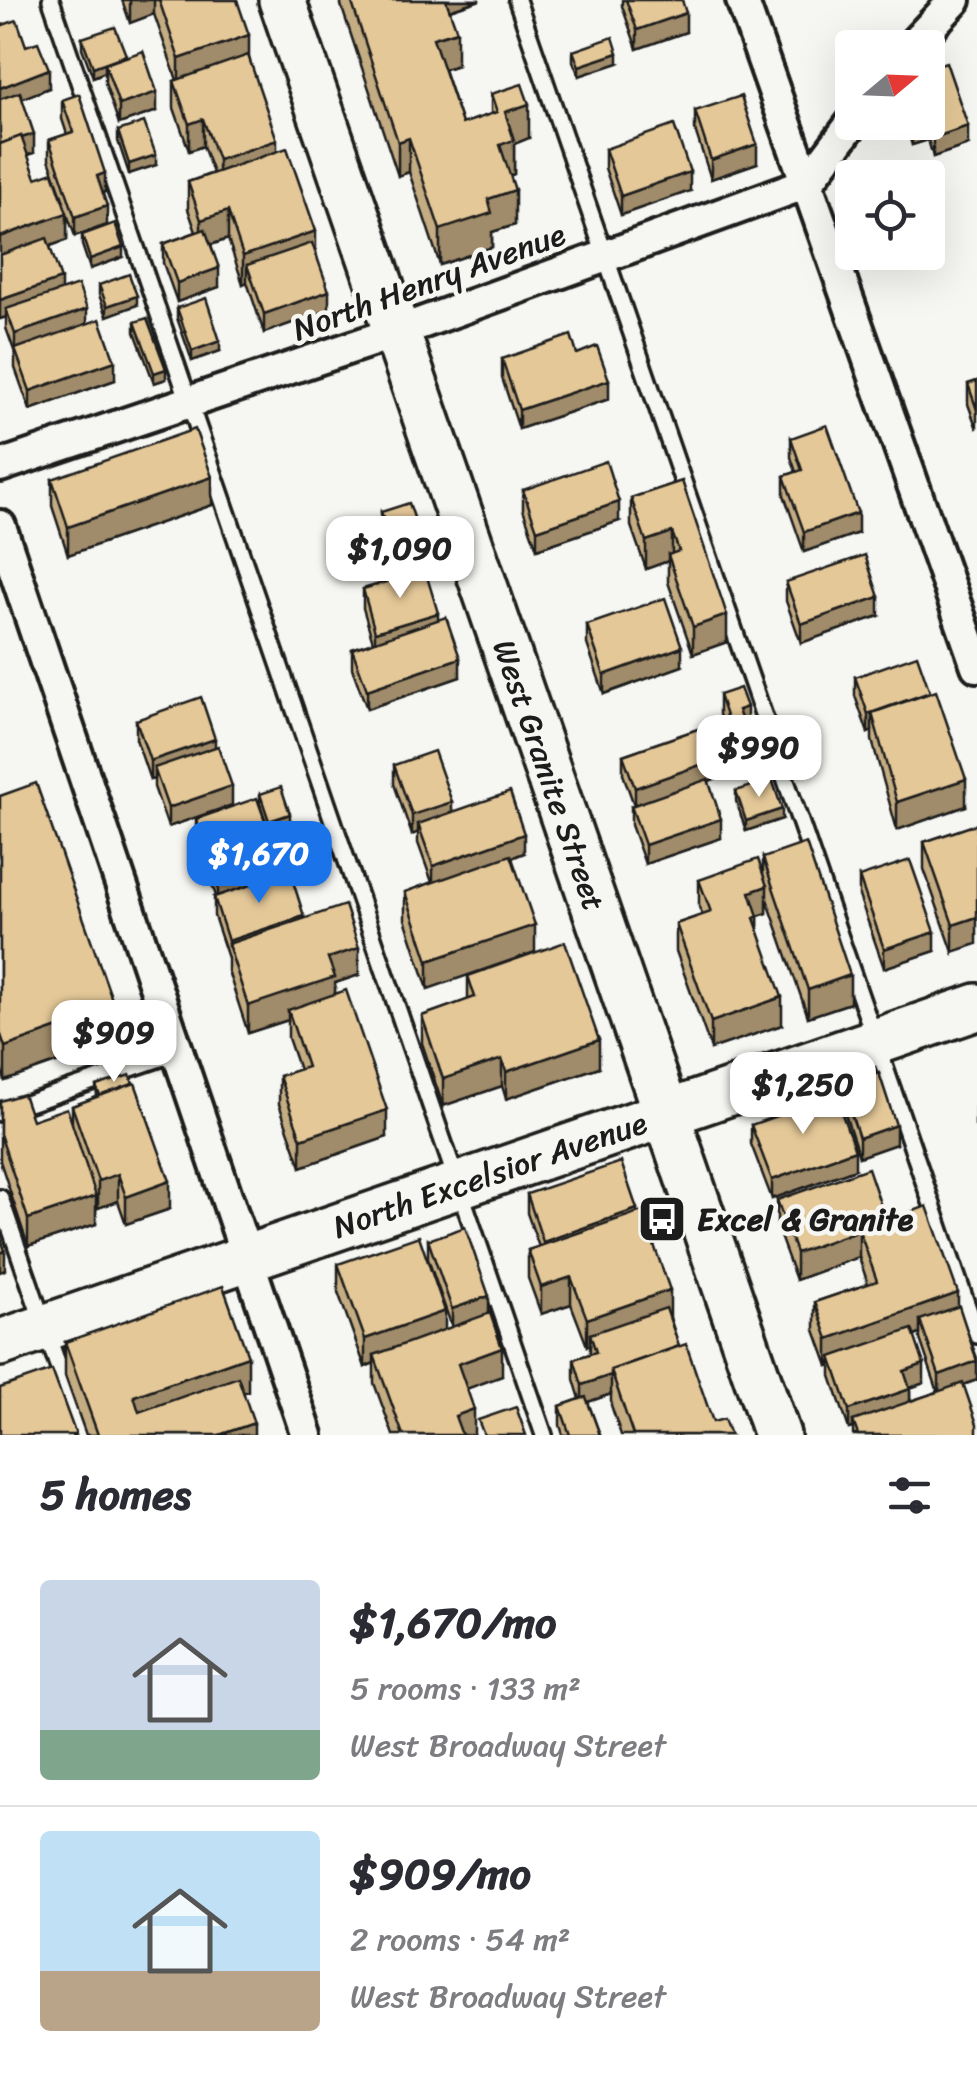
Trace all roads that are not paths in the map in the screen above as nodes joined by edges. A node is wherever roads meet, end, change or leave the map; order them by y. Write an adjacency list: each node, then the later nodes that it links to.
1 (51, 0): 11 (lane)
2 (282, 0): 10 (street, West Granite Street)
3 (516, 0): 9 (lane)
4 (742, 0): 8 (street)
5 (947, 4): 6 (street)
6 (925, 30)
7 (839, 140): 8 (street)
8 (807, 183): 9 (street, North Henry Avenue); 14 (street)
9 (604, 256): 10 (street, North Henry Avenue); 16 (lane)
10 (394, 333): 11 (street, North Henry Avenue); 18 (street, West Granite Street)
11 (190, 402): 12 (street, North Henry Avenue); 20 (lane)
12 (0, 466)
13 (0, 526): 17 (street)
14 (977, 666)
15 (977, 1007): 16 (street, North Excelsior Avenue)
16 (878, 1041): 18 (street, North Excelsior Avenue); 24 (lane)
17 (178, 1052): 19 (lane); 22 (street)
18 (665, 1113): 20 (street, North Excelsior Avenue); 29 (street, West Granite Street)
19 (0, 1114)
20 (460, 1187): 22 (street, North Excelsior Avenue); 28 (lane)
21 (0, 1198): 23 (lane)
22 (246, 1261): 23 (street, North Excelsior Avenue); 27 (street)
23 (46, 1328): 25 (street, North Excelsior Avenue); 26 (lane)
24 (977, 1336)
25 (0, 1343)
26 (82, 1435)
27 (307, 1435)
28 (544, 1435)
29 (777, 1435)

